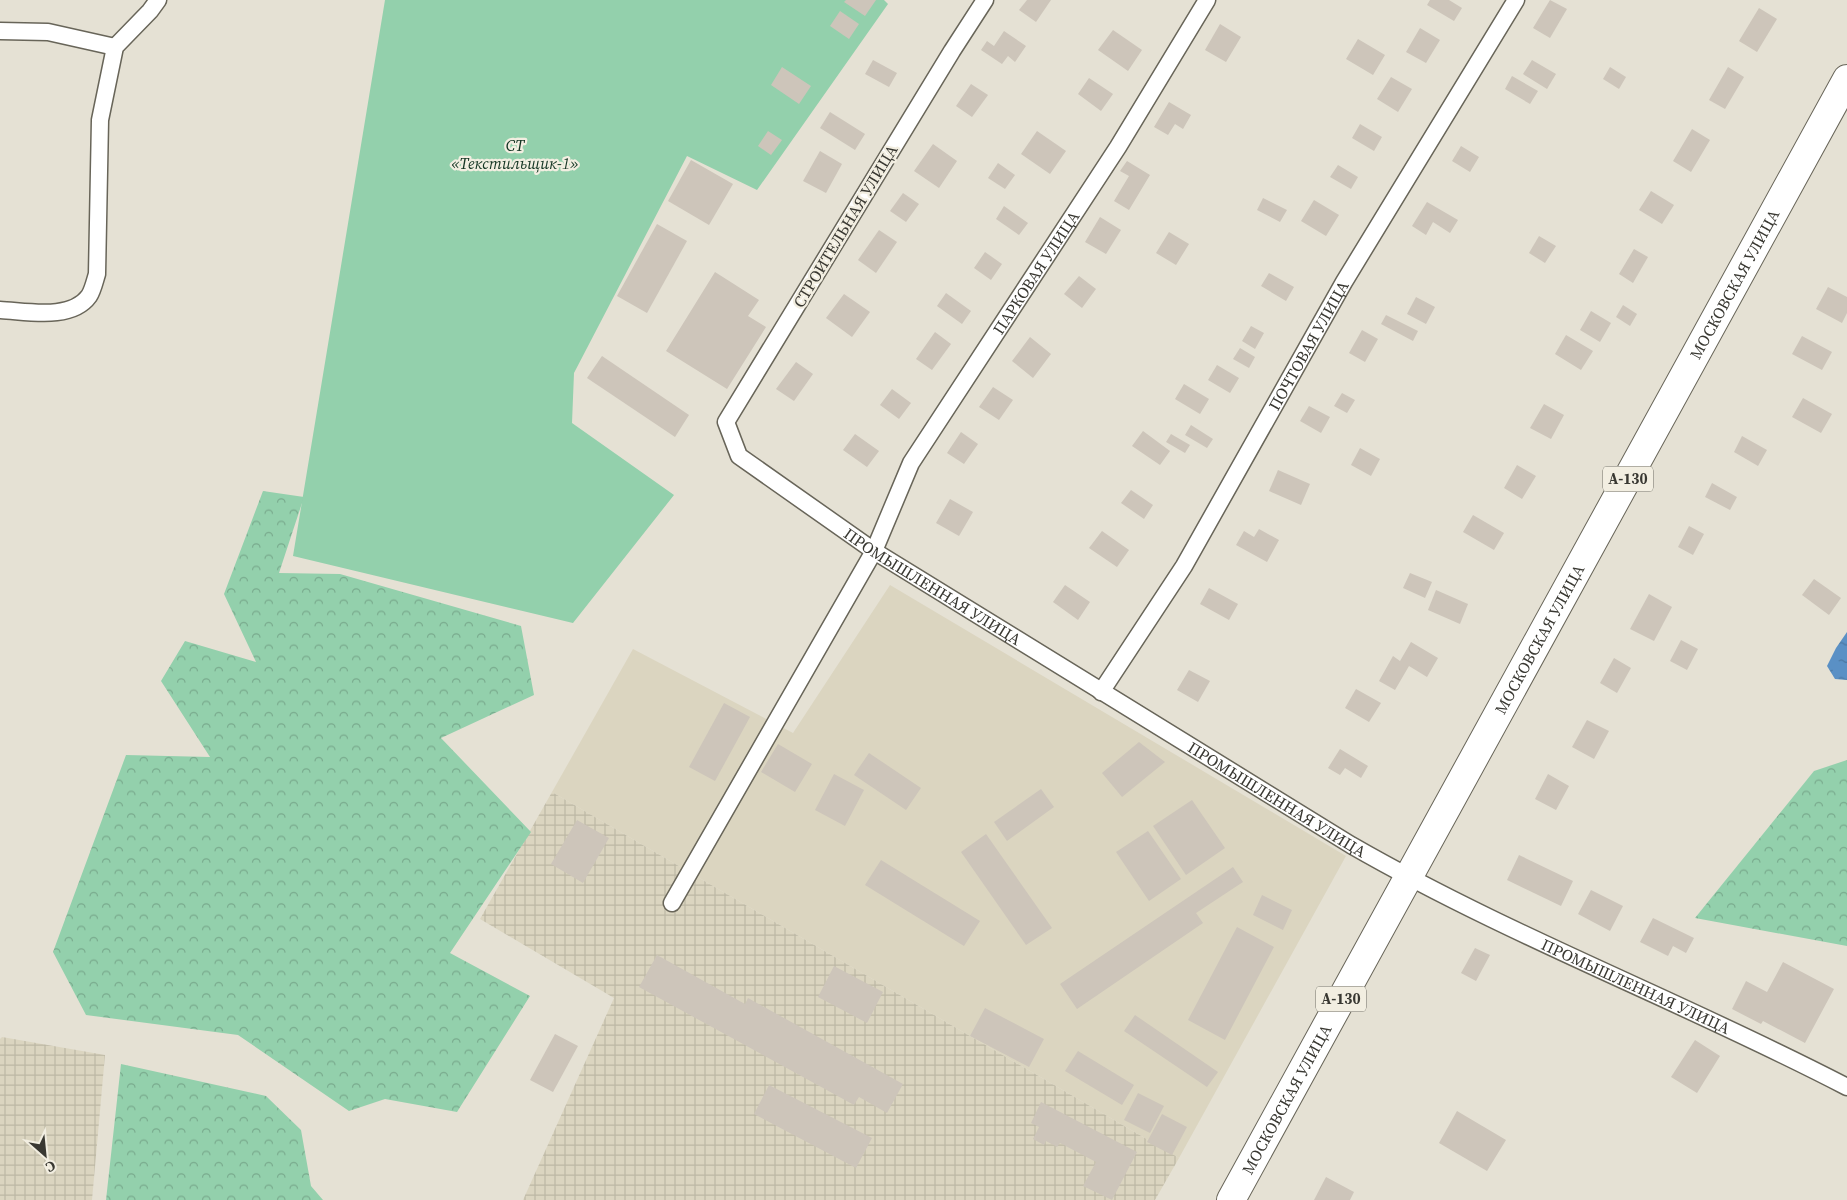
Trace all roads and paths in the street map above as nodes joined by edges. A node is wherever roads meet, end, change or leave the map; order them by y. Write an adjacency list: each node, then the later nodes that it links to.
1 (158, 0): 6 (street)
2 (985, 0): 9 (street, СТРОИТЕЛЬНАЯ УЛИЦА)
3 (1207, 0): 10 (street, ПАРКОВАЯ УЛИЦА)
4 (1516, 0): 11 (street, ПОЧТОВАЯ УЛИЦА)
5 (0, 31): 6 (street)
6 (115, 47): 8 (street)
7 (1847, 79): 12 (highway, МОСКОВСКАЯ УЛИЦА / А-130)
8 (0, 310)
9 (739, 456): 10 (street, ПРОМЫШЛЕННАЯ УЛИЦА)
10 (874, 551): 11 (street, ПРОМЫШЛЕННАЯ УЛИЦА); 13 (street, ПАРКОВАЯ УЛИЦА)
11 (1102, 692): 12 (street, ПРОМЫШЛЕННАЯ УЛИЦА)
12 (1407, 877): 14 (street, ПРОМЫШЛЕННАЯ УЛИЦА); 15 (highway, МОСКОВСКАЯ УЛИЦА / А-130)
13 (672, 903)
14 (1847, 1087)
15 (1231, 1200)

